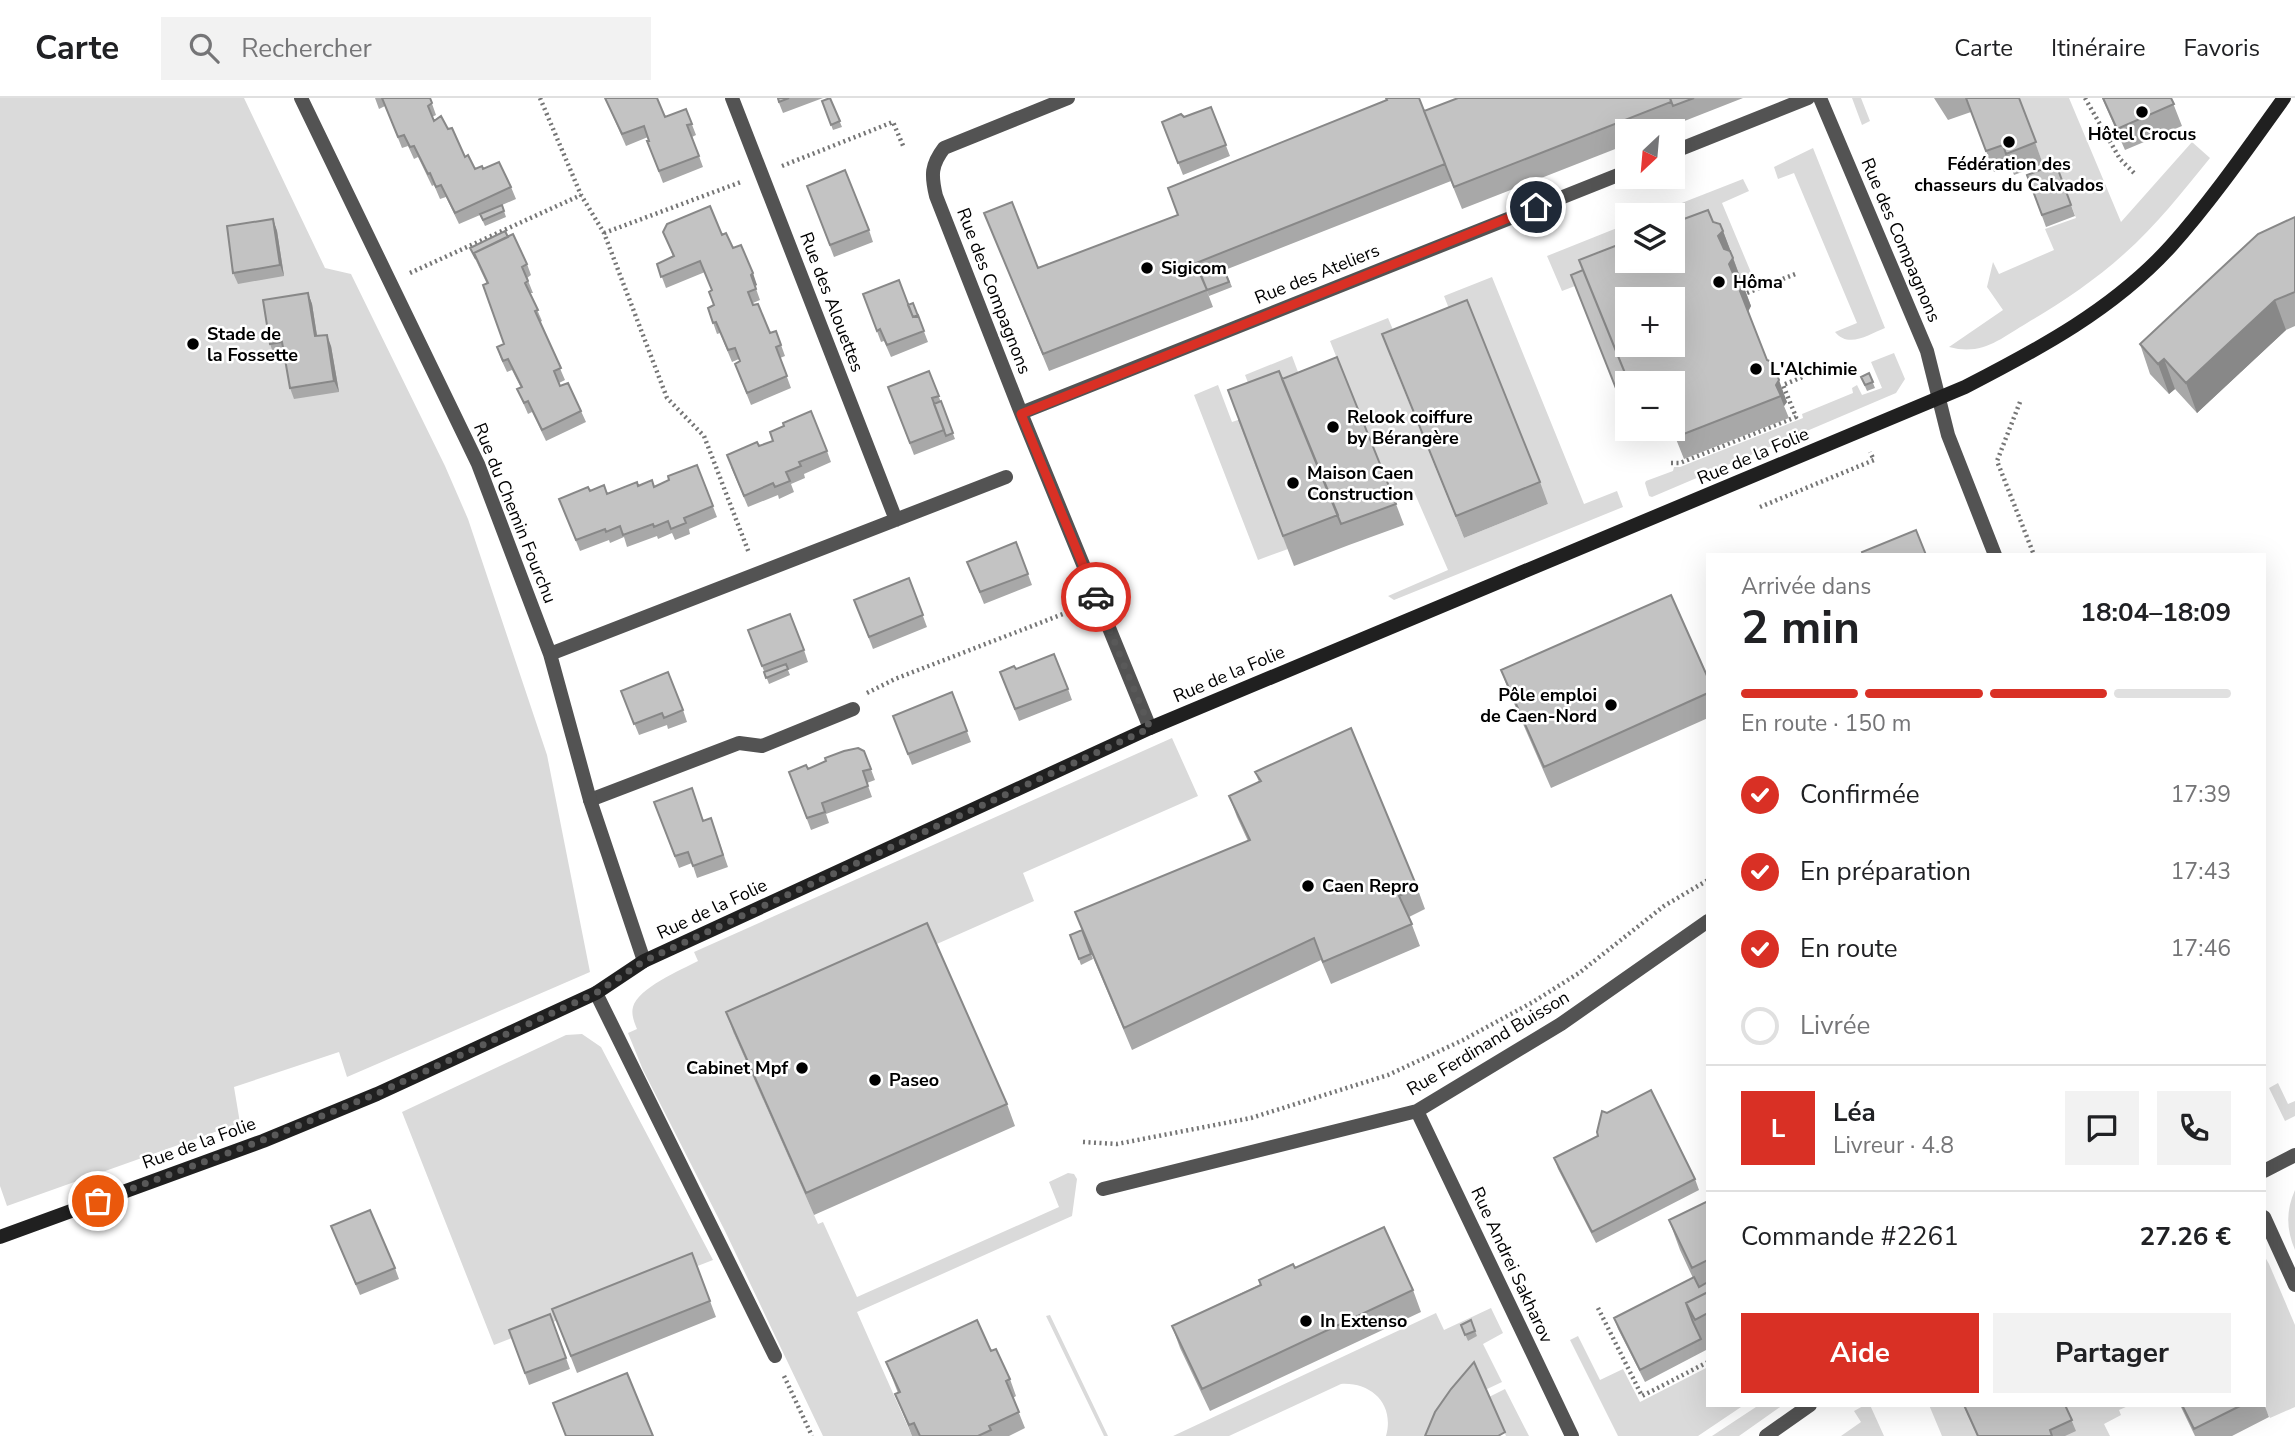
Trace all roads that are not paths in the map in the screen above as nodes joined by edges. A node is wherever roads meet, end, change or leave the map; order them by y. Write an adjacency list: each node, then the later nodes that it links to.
1 (301, 98): 14 (street, Rue du Chemin Fourchu)
2 (732, 98): 12 (street, Rue des Alouettes)
3 (1068, 98): 10 (street, Rue des Compagnons)
4 (1808, 98): 7 (street)
5 (1820, 98): 9 (street, Rue des Compagnons)
6 (2284, 98): 9 (street, Rue de la Folie)
7 (1685, 147)
8 (1615, 176): 10 (street, Rue des Ateliers)
9 (1939, 398): 13 (street); 16 (street, Rue de la Folie)
10 (1021, 414): 16 (street, Rue des Compagnons)
11 (1006, 477): 12 (street)
12 (896, 520): 14 (street)
13 (1994, 553)
14 (550, 654): 17 (street, Rue du Chemin Fourchu)
15 (853, 709): 17 (street)
16 (1150, 728): 19 (street, Rue de la Folie)
17 (590, 800): 19 (street, Rue du Chemin Fourchu)
18 (1706, 922): 21 (street, Rue Ferdinand Buisson)
19 (644, 961): 20 (street, Rue de la Folie)
20 (596, 993): 26 (street, Rue de la Folie); 28 (street)
21 (1417, 1111): 24 (street, Rue Ferdinand Buisson); 30 (street, Rue Andrei Sakharov)
22 (2295, 1155): 23 (street)
23 (2266, 1170)
24 (1103, 1189)
25 (2266, 1221): 27 (street)
26 (0, 1237)
27 (2295, 1285)
28 (775, 1356)
29 (1807, 1407): 31 (street)
30 (1572, 1436)
31 (1766, 1436)

